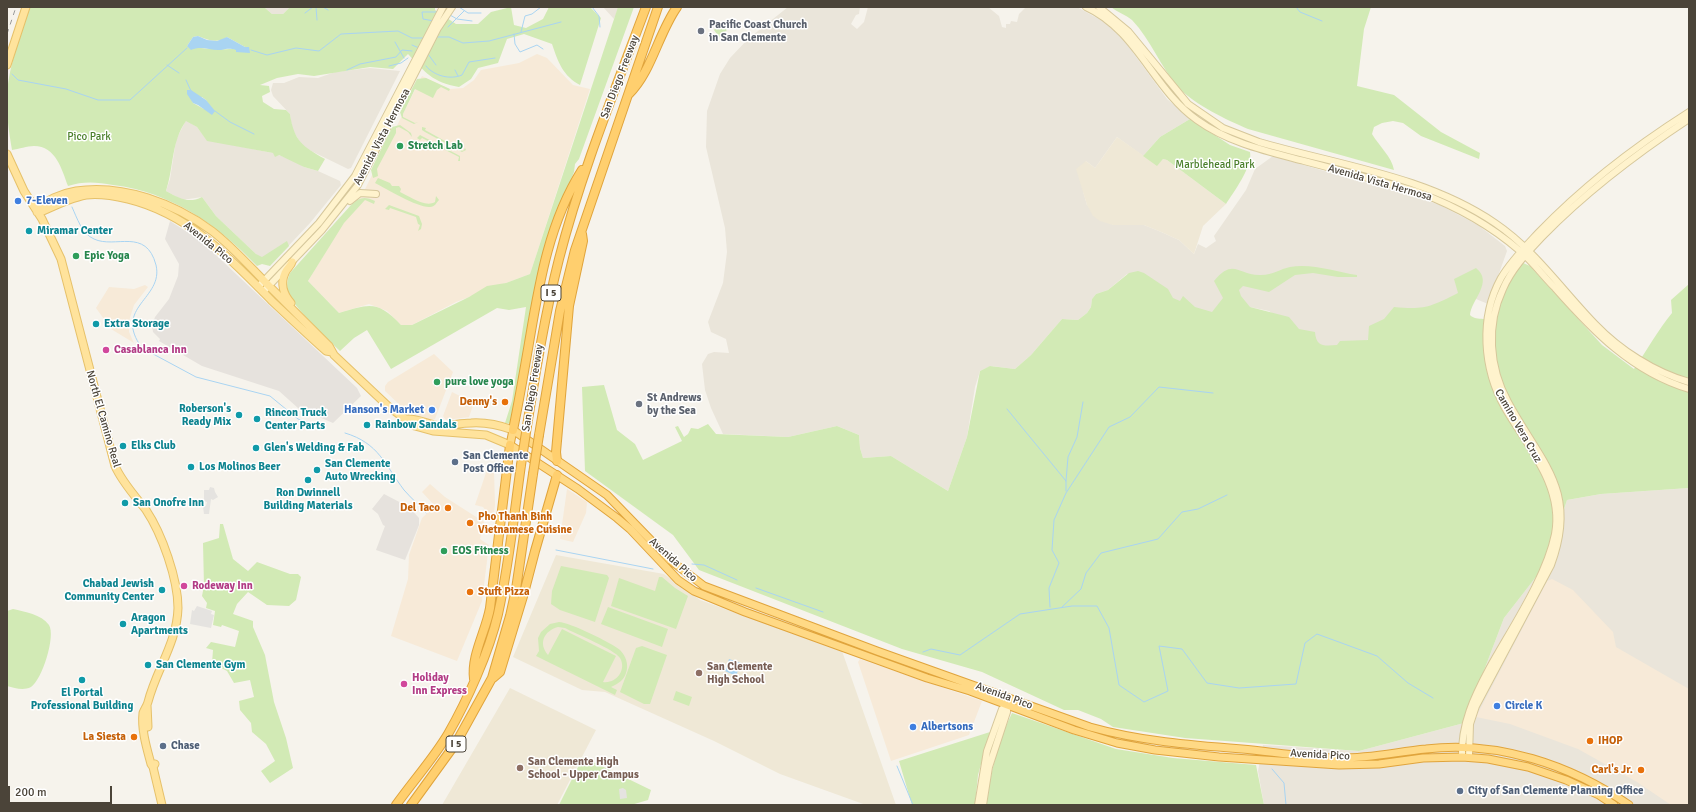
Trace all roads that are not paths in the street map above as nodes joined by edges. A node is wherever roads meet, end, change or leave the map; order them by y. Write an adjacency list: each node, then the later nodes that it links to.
1 (26, 7): 11 (main road)
2 (443, 7): 24 (main road, Avenida Vista Hermosa)
3 (452, 7): 19 (main road, Avenida Vista Hermosa)
4 (642, 7): 10 (highway)
5 (646, 7): 10 (highway, San Diego Freeway / I 5)
6 (658, 7): 12 (highway, San Diego Freeway / I 5)
7 (677, 7): 12 (highway)
8 (1086, 7): 22 (main road, Avenida Vista Hermosa)
9 (1099, 7): 21 (main road, Avenida Vista Hermosa)
10 (634, 39): 16 (highway, San Diego Freeway / I 5)
11 (7, 65)
12 (627, 96): 20 (highway, San Diego Freeway / I 5)
13 (1689, 112): 21 (main road, Camino Vera Cruz)
14 (1689, 119): 21 (main road, Camino Vera Cruz)
15 (7, 154): 18 (main road, North El Camino Real)
16 (587, 163): 31 (highway); 44 (highway, San Diego Freeway / I 5, bridge)
17 (376, 194): 19 (main road)
18 (37, 212): 24 (main road, Avenida Pico); 25 (main road, Avenida Pico); 49 (main road, North El Camino Real)
19 (331, 220): 23 (main road, Avenida Vista Hermosa)
20 (582, 229): 33 (highway); 42 (highway, San Diego Freeway / I 5, bridge)
21 (1528, 248): 22 (main road, Camino Vera Cruz); 28 (main road, Avenida Vista Hermosa)
22 (1523, 254): 29 (main road, Avenida Vista Hermosa); 46 (main road, Camino Vera Cruz)
23 (292, 262): 24 (main road, Avenida Vista Hermosa); 26 (main road)
24 (266, 283): 25 (main road, Avenida Vista Hermosa); 26 (main road, Avenida Pico)
25 (260, 289): 27 (main road, Avenida Pico)
26 (306, 324): 27 (main road, Avenida Pico)
27 (332, 352): 30 (main road, Avenida Pico)
28 (1689, 382)
29 (1689, 389)
30 (407, 419): 31 (main road, Avenida Pico); 32 (main road, Avenida Pico)
31 (514, 430): 32 (highway); 33 (highway, Avenida Pico)
32 (510, 445): 34 (highway, Avenida Pico); 44 (highway)
33 (557, 460): 34 (highway); 36 (highway, Avenida Pico)
34 (557, 475): 35 (highway, Avenida Pico); 42 (highway)
35 (597, 504): 36 (highway); 37 (highway, Avenida Pico)
36 (620, 511): 38 (highway, Avenida Pico)
37 (617, 518): 38 (highway); 40 (highway, Avenida Pico)
38 (637, 525): 39 (highway, Avenida Pico)
39 (699, 582): 40 (highway); 41 (highway, Avenida Pico)
40 (694, 591): 43 (highway, Avenida Pico)
41 (934, 671): 43 (highway); 45 (highway, Avenida Pico)
42 (492, 678): 50 (highway, San Diego Freeway / I 5)
43 (927, 678): 45 (highway, Avenida Pico)
44 (474, 680): 48 (highway, San Diego Freeway / I 5)
45 (1008, 701): 46 (highway, Avenida Pico); 47 (highway, Avenida Pico); 51 (main road); 52 (main road)
46 (1465, 748): 47 (main road, Camino Vera Cruz); 54 (highway, Avenida Pico)
47 (1465, 757): 53 (highway, Avenida Pico)
48 (396, 804)
49 (162, 805)
50 (412, 805)
51 (978, 805)
52 (983, 805)
53 (1614, 805)
54 (1629, 805)

